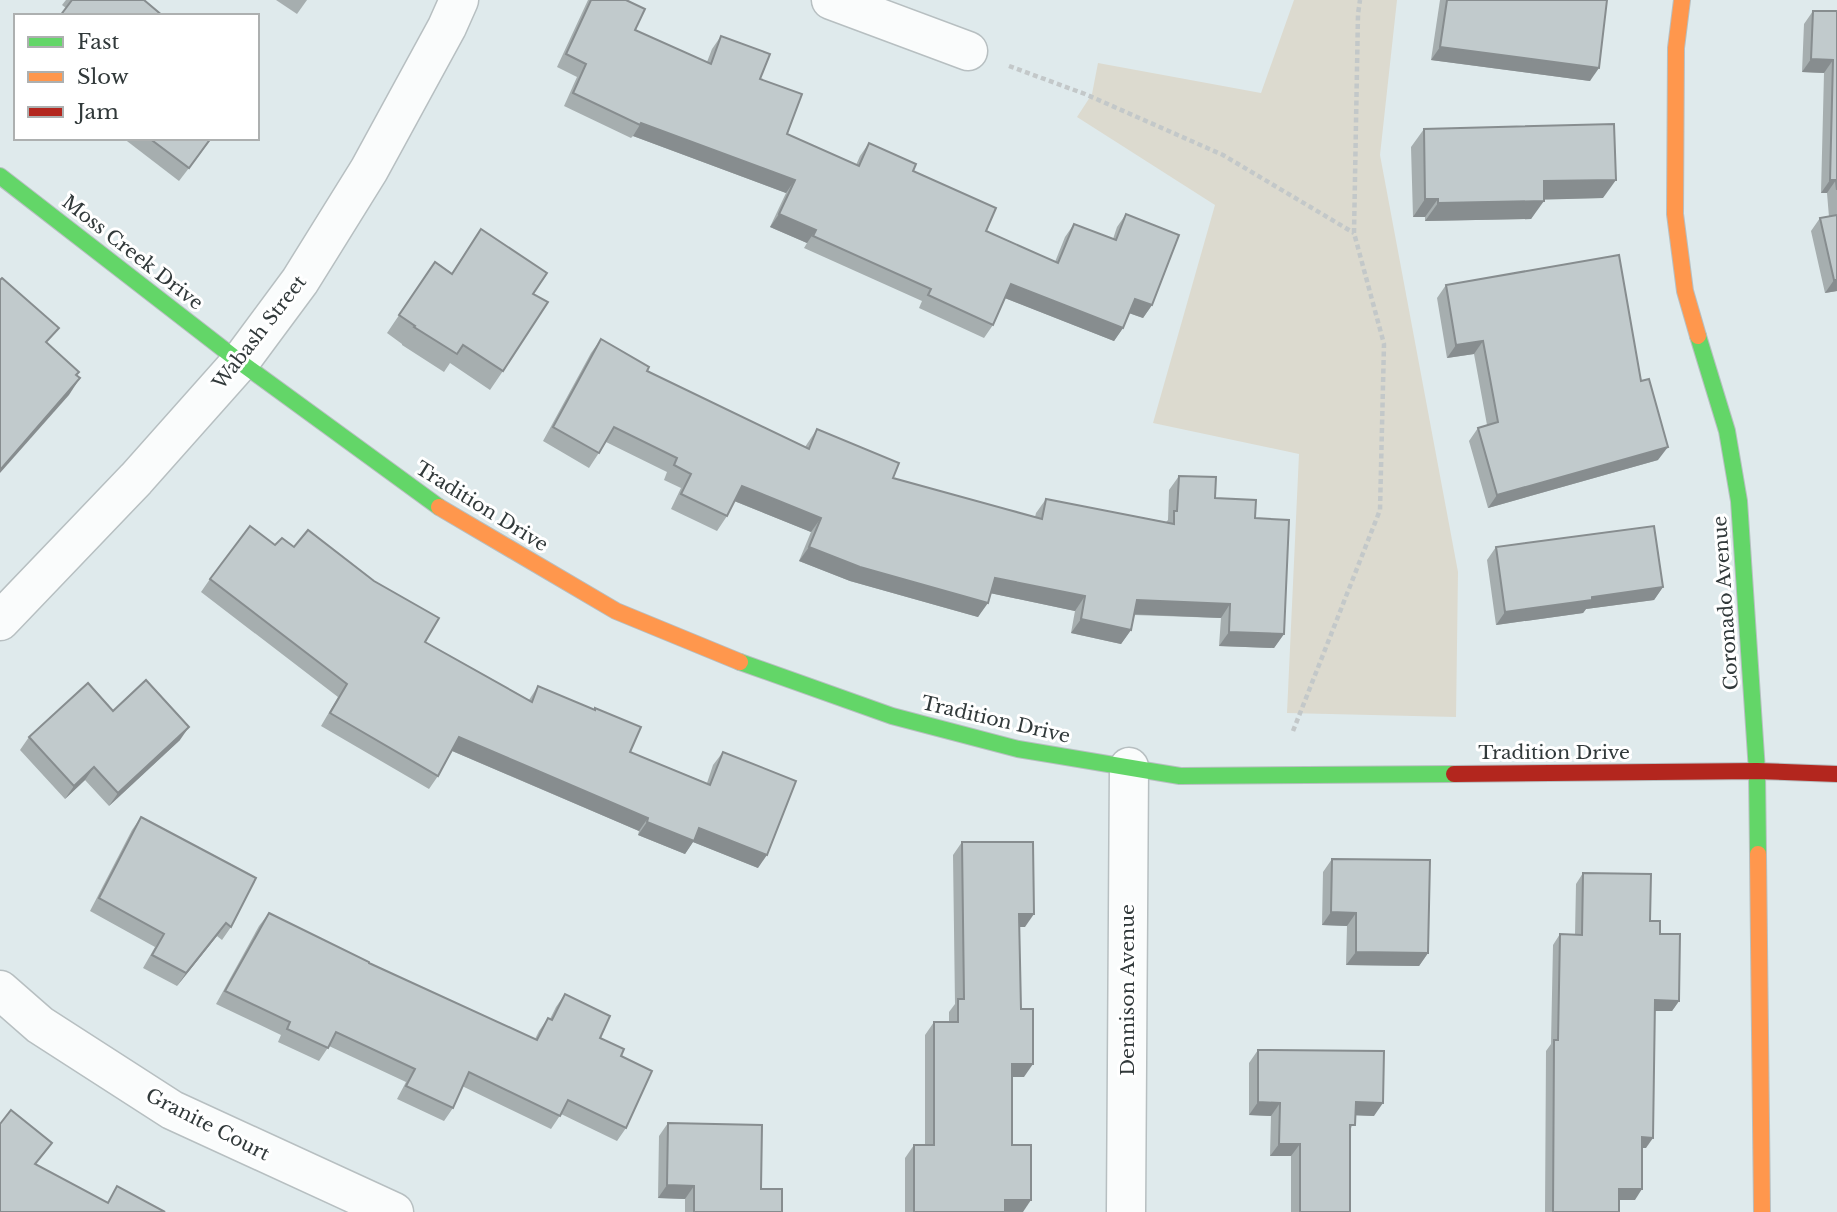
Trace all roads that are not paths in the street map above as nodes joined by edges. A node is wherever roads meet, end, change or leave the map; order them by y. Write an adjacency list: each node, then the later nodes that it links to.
1 (459, 0): 6 (street, Wabash Street)
2 (831, 0): 4 (street)
3 (1682, 0): 9 (street, Coronado Avenue)
4 (968, 51)
5 (0, 176): 6 (street, Moss Creek Drive)
6 (240, 362): 7 (street, Wabash Street); 8 (street, Tradition Drive)
7 (0, 621)
8 (1129, 767): 9 (street, Tradition Drive); 13 (street, Dennison Avenue)
9 (1758, 771): 10 (street, Tradition Drive); 14 (street, Coronado Avenue)
10 (1837, 774)
11 (0, 990): 12 (street, Granite Court)
12 (394, 1212)
13 (1126, 1212)
14 (1762, 1212)

